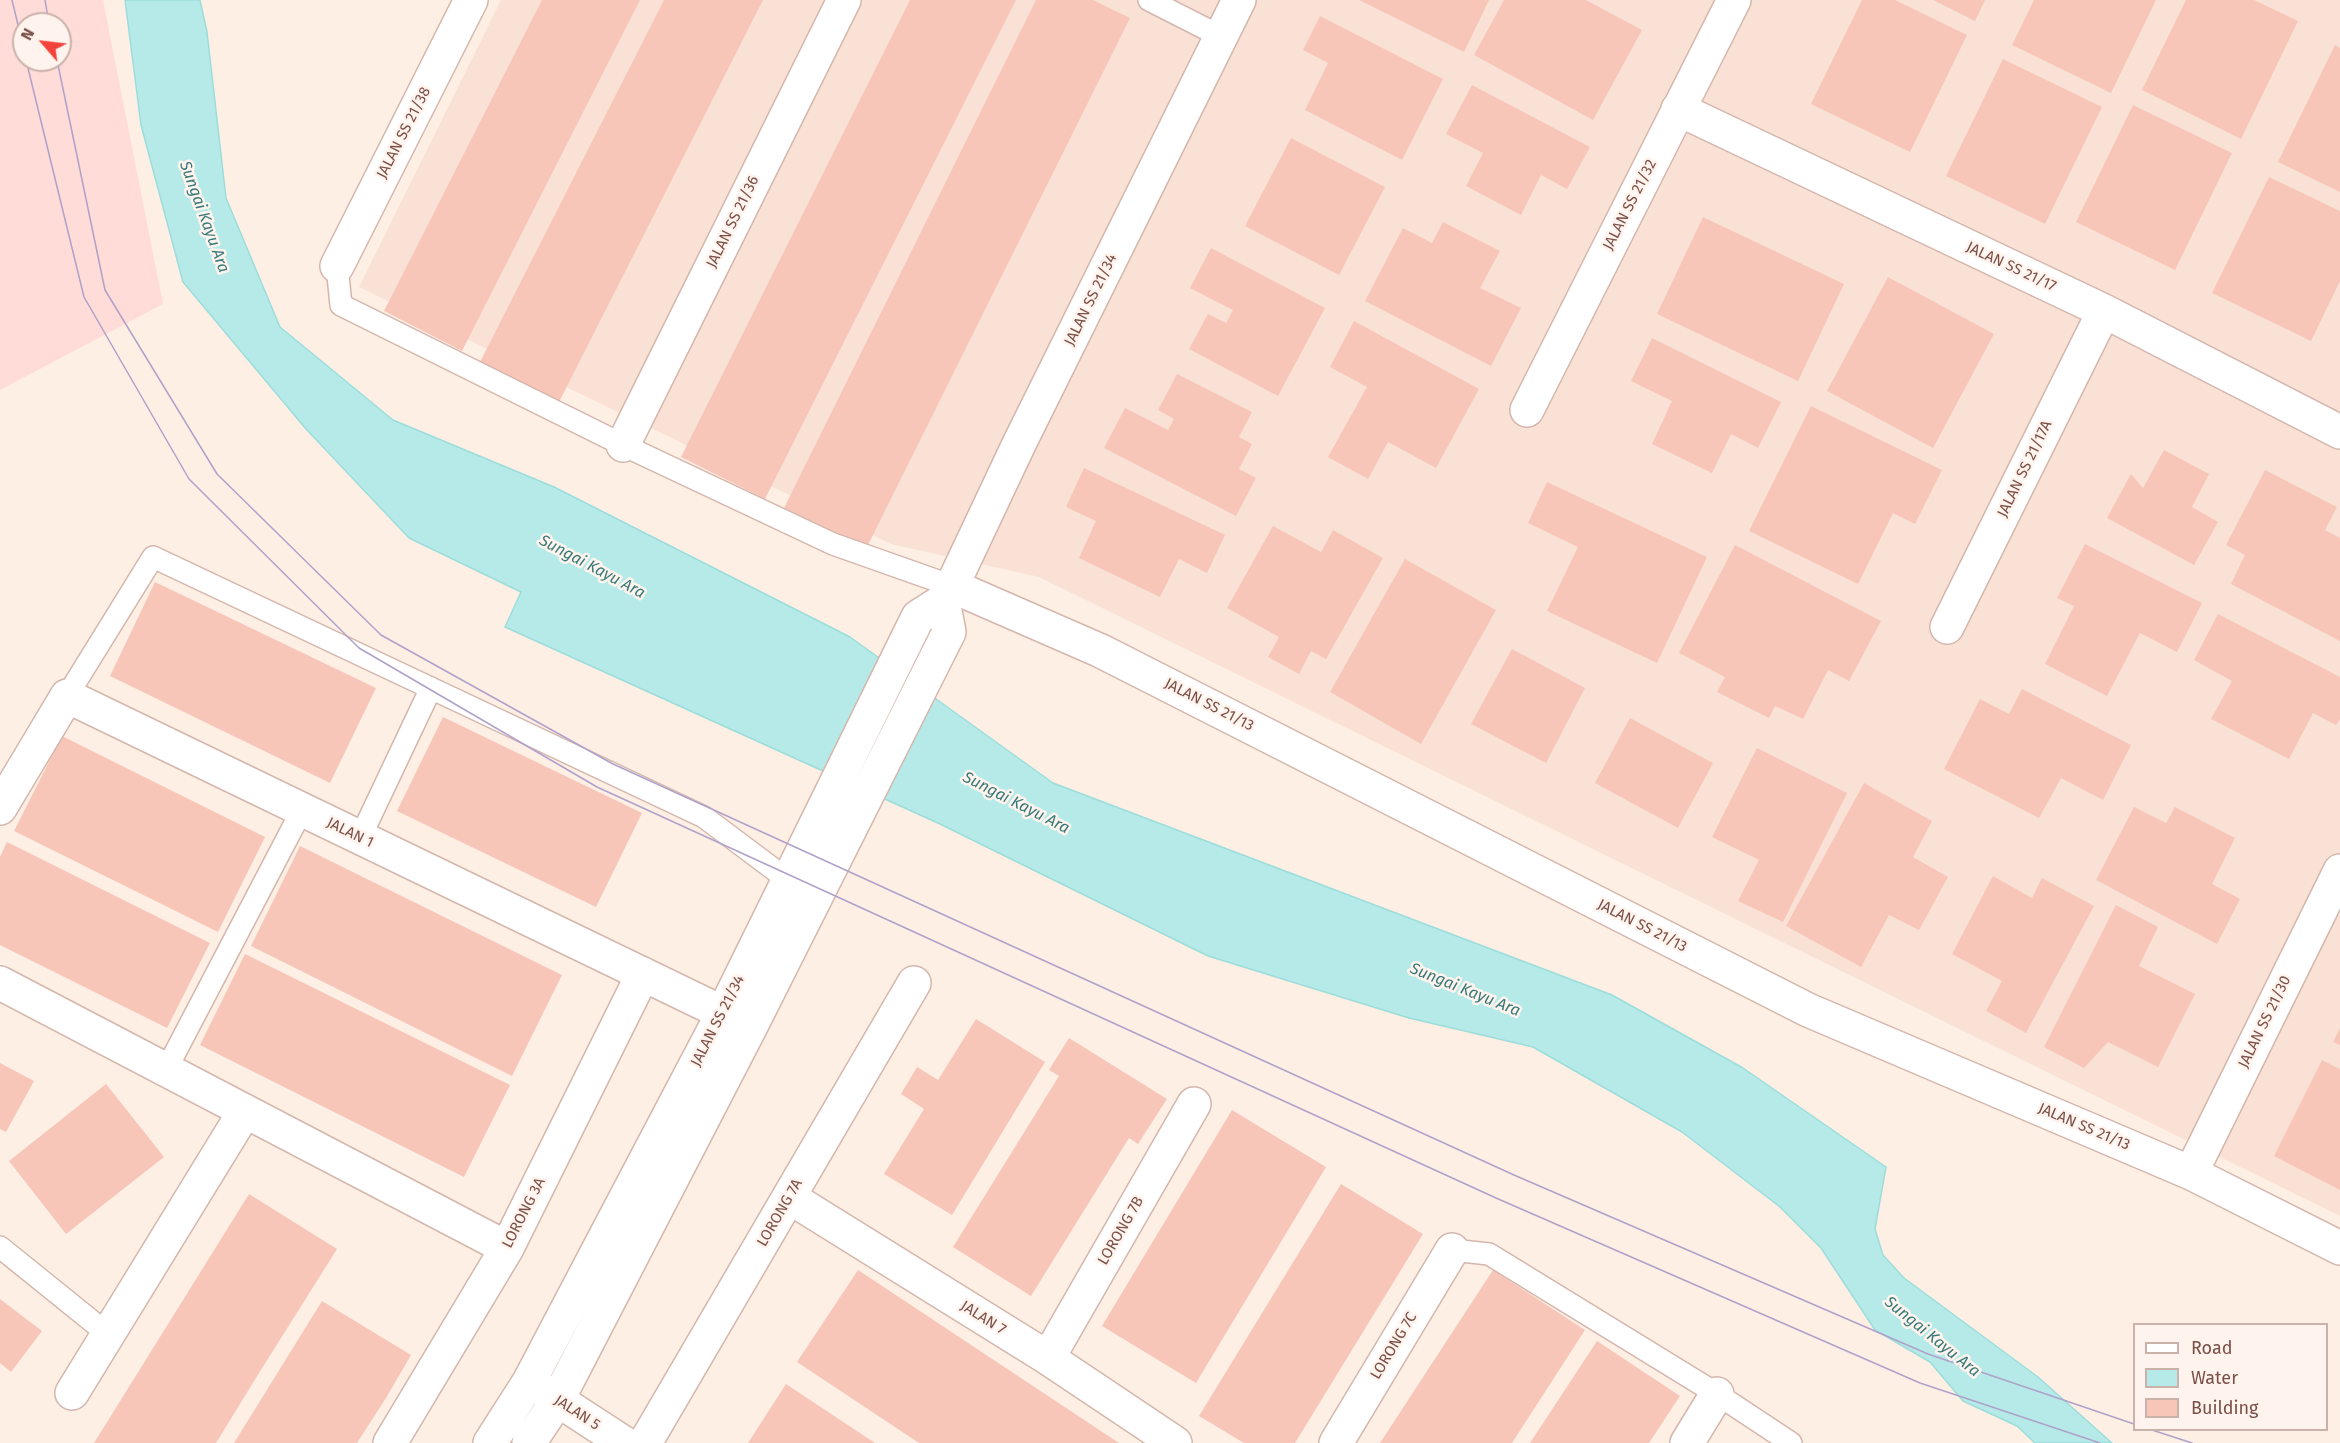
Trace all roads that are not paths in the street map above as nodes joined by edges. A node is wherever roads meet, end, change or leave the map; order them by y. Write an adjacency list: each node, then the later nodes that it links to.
1 (471, 0): 8 (street, JALAN SS 21/38)
2 (844, 0): 12 (street, JALAN SS 21/36)
3 (1149, 0): 6 (lane)
4 (1239, 0): 6 (street, JALAN SS 21/34)
5 (1734, 0): 7 (street, JALAN SS 21/32)
6 (1222, 37): 13 (street, JALAN SS 21/34)
7 (1678, 109): 9 (street, JALAN SS 21/17); 10 (street, JALAN SS 21/32)
8 (337, 266): 12 (lane)
9 (2104, 311): 11 (street, JALAN SS 21/17); 14 (street, JALAN SS 21/17A)
10 (1527, 410)
11 (2340, 432)
12 (623, 445): 13 (lane)
13 (941, 609): 21 (street, JALAN SS 21/34); 25 (street, JALAN SS 21/34); 29 (street, JALAN SS 21/13)
14 (1947, 627)
15 (431, 688): 16 (lane); 19 (lane); 21 (lane)
16 (67, 696): 17 (street); 18 (street, JALAN 1)
17 (0, 808)
18 (302, 810): 19 (street, JALAN 1); 26 (lane)
19 (360, 838): 22 (street, JALAN 1)
20 (2340, 872): 29 (street, JALAN SS 21/30)
21 (788, 880): 25 (street, JALAN SS 21/34)
22 (643, 974): 25 (street, JALAN 1); 32 (street, LORONG 3A)
23 (0, 983): 26 (street)
24 (914, 983): 30 (street, LORONG 7A)
25 (737, 1019): 37 (street, JALAN SS 21/34); 40 (street, JALAN SS 21/34)
26 (166, 1070): 28 (street)
27 (1194, 1104): 36 (street, LORONG 7B)
28 (245, 1111): 32 (street); 35 (street)
29 (2191, 1173): 33 (street, JALAN SS 21/13)
30 (789, 1197): 36 (street, JALAN 7); 46 (street, LORONG 7A)
31 (0, 1247): 35 (lane)
32 (507, 1248): 42 (street, LORONG 3A)
33 (2340, 1248)
34 (1452, 1250): 39 (lane); 47 (street, LORONG 7C)
35 (109, 1335): 38 (street)
36 (1048, 1358): 41 (street, JALAN 7)
37 (529, 1382): 40 (street, JALAN 5); 43 (street, JALAN SS 21/34)
38 (72, 1393)
39 (1717, 1394): 48 (street); 49 (lane)
40 (557, 1401): 44 (street, JALAN SS 21/34); 45 (street, JALAN 5)
41 (1159, 1439)
42 (390, 1443)
43 (490, 1443)
44 (529, 1443)
45 (624, 1443)
46 (645, 1443)
47 (1336, 1443)
48 (1687, 1443)
49 (1791, 1443)

